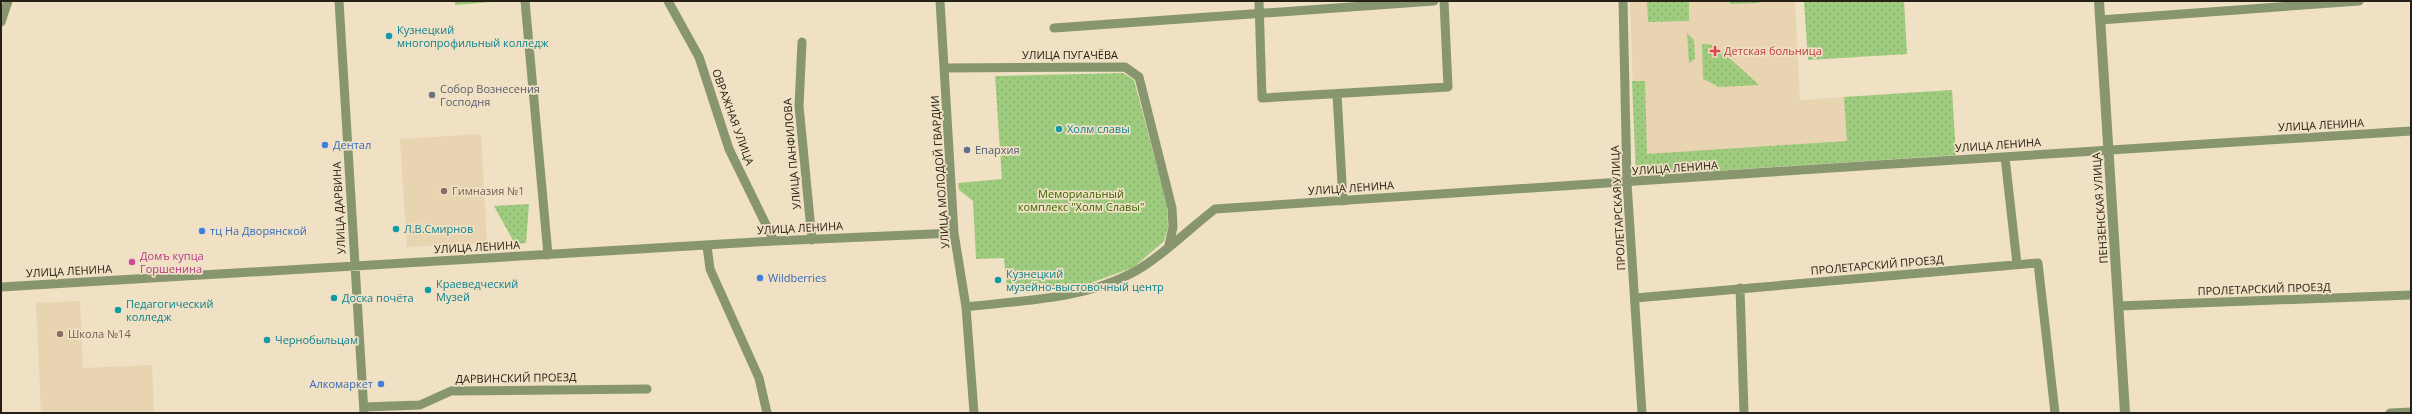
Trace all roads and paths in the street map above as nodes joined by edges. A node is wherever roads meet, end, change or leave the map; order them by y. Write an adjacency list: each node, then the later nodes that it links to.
1 (8, 1): 14 (street)
2 (339, 1): 31 (street, УЛИЦА ДАРВИНА)
3 (525, 1): 29 (street)
4 (668, 1): 26 (street, ОВРАЖНАЯ УЛИЦА)
5 (940, 1): 17 (street, УЛИЦА МОЛОДОЙ ГВАРДИИ)
6 (1259, 1): 12 (street)
7 (1434, 1): 12 (street)
8 (1444, 1): 18 (street)
9 (1623, 1): 22 (street, ПРОЛЕТАРСКАЯ УЛИЦА)
10 (2099, 1): 13 (street, ПЕНЗЕНСКАЯ УЛИЦА)
11 (2359, 1): 13 (street)
12 (1260, 12): 15 (street); 18 (street)
13 (2100, 20): 20 (street, ПЕНЗЕНСКАЯ УЛИЦА)
14 (1, 22)
15 (1054, 28)
16 (802, 42): 25 (street, УЛИЦА ПАНФИЛОВА)
17 (945, 68): 24 (street, УЛИЦА МОЛОДОЙ ГВАРДИИ); 27 (street, УЛИЦА ПУГАЧЁВА)
18 (1337, 94): 23 (street)
19 (2411, 132): 20 (street, УЛИЦА ЛЕНИНА)
20 (2108, 148): 21 (street, УЛИЦА ЛЕНИНА); 36 (street, ПЕНЗЕНСКАЯ УЛИЦА)
21 (2005, 157): 22 (street, УЛИЦА ЛЕНИНА); 30 (street)
22 (1627, 183): 23 (street, УЛИЦА ЛЕНИНА); 35 (street, ПРОЛЕТАРСКАЯ УЛИЦА)
23 (1343, 201): 27 (street, УЛИЦА ЛЕНИНА)
24 (954, 233): 25 (street, УЛИЦА ЛЕНИНА); 37 (street, УЛИЦА МОЛОДОЙ ГВАРДИИ)
25 (812, 240): 26 (street, УЛИЦА ЛЕНИНА)
26 (774, 241): 28 (street, УЛИЦА ЛЕНИНА)
27 (1169, 245): 37 (street, УЛИЦА ЛЕНИНА)
28 (707, 246): 29 (street, УЛИЦА ЛЕНИНА); 41 (street)
29 (548, 255): 31 (street, УЛИЦА ЛЕНИНА)
30 (2017, 264): 33 (street, ПРОЛЕТАРСКИЙ ПРОЕЗД); 45 (street, ПРОЛЕТАРСКИЙ ПРОЕЗД)
31 (355, 266): 32 (street, УЛИЦА ЛЕНИНА); 39 (street, УЛИЦА ДАРВИНА)
32 (1, 287)
33 (1740, 288): 35 (street, ПРОЛЕТАРСКИЙ ПРОЕЗД); 44 (street)
34 (2411, 295): 36 (street, ПРОЛЕТАРСКИЙ ПРОЕЗД)
35 (1634, 298): 43 (street, ПРОЛЕТАРСКАЯ УЛИЦА)
36 (2118, 306): 46 (street, ПЕНЗЕНСКАЯ УЛИЦА)
37 (966, 307): 42 (street, УЛИЦА МОЛОДОЙ ГВАРДИИ)
38 (647, 389): 39 (street, ДАРВИНСКИЙ ПРОЕЗД)
39 (364, 410)
40 (2411, 412): 47 (street)
41 (767, 413)
42 (974, 413)
43 (1642, 413)
44 (1744, 413)
45 (2055, 413)
46 (2125, 413)
47 (2390, 413)

